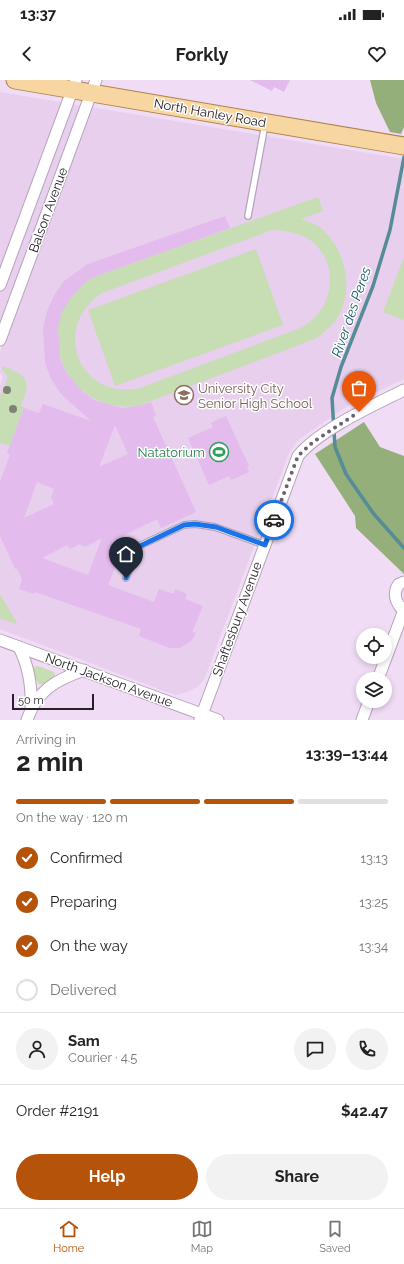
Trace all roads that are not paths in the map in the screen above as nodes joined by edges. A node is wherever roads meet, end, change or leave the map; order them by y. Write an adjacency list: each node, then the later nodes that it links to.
1 (15, 80): 2 (main road, North Hanley Road)
2 (74, 85): 3 (main road, North Hanley Road); 7 (street, Balson Avenue)
3 (94, 86): 4 (main road, North Hanley Road); 8 (street, Balson Avenue)
4 (265, 122): 5 (main road, North Hanley Road); 6 (lane)
5 (398, 145)
6 (248, 216)
7 (0, 284)
8 (0, 340)
9 (404, 390): 10 (street, Shaftesbury Avenue)
10 (265, 545): 11 (lane); 20 (street, Shaftesbury Avenue)
11 (126, 578)
12 (404, 582): 13 (street)
13 (404, 610): 17 (street)
14 (0, 640): 15 (street, North Jackson Avenue)
15 (19, 647): 16 (street, North Jackson Avenue); 18 (street)
16 (84, 670): 18 (street); 20 (street, North Jackson Avenue)
17 (381, 672)
18 (31, 707): 21 (street)
19 (366, 708): 23 (street)
20 (201, 717): 22 (street, North Jackson Avenue)
21 (26, 720)
22 (218, 720)
23 (362, 720)

